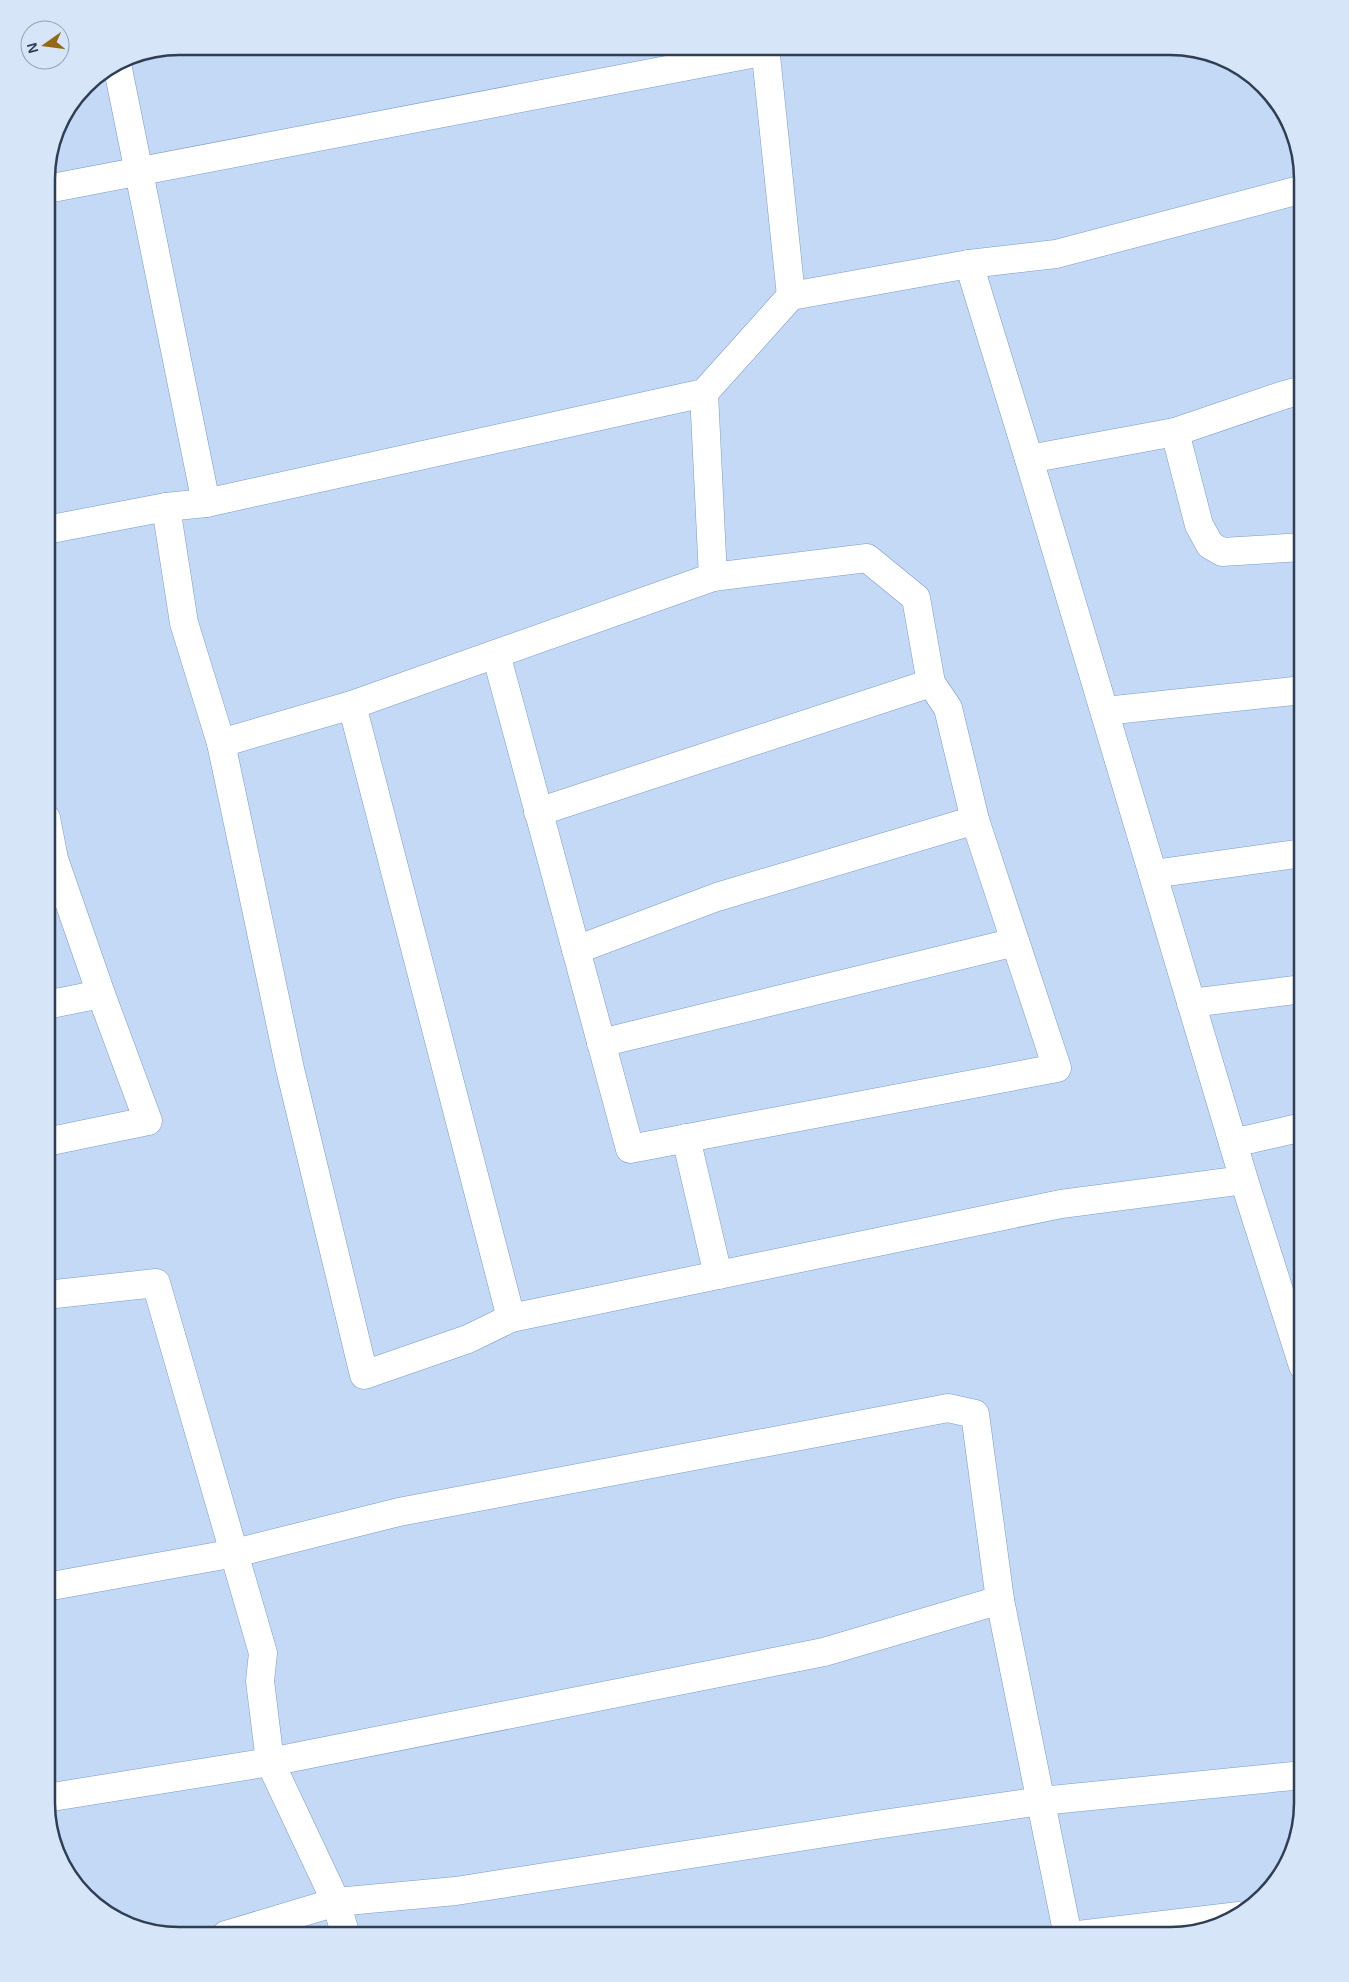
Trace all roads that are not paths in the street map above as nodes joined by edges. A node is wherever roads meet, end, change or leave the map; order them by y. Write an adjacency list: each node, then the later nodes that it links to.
1 (735, 55): 4 (street)
2 (767, 55): 8 (street)
3 (118, 71): 4 (street)
4 (139, 172): 5 (street); 13 (street)
5 (55, 187)
6 (1294, 191): 7 (street)
7 (969, 264): 8 (street); 12 (street)
8 (791, 296): 10 (street)
9 (1294, 392): 11 (street)
10 (704, 393): 13 (street); 17 (street)
11 (1175, 432): 12 (street); 16 (street)
12 (1029, 458): 22 (street)
13 (206, 503): 14 (street)
14 (166, 507): 15 (street); 23 (street)
15 (55, 528)
16 (1294, 548)
17 (713, 577): 18 (street); 19 (street)
18 (496, 654): 21 (street); 24 (street)
19 (931, 683): 24 (street); 25 (street)
20 (1294, 691): 22 (street)
21 (352, 704): 23 (street); 43 (street)
22 (1105, 711): 28 (street)
23 (220, 743): 43 (street)
24 (538, 812): 30 (street)
25 (976, 820): 29 (street); 30 (street)
26 (1294, 854): 28 (street)
27 (55, 873): 32 (street)
28 (1153, 874): 34 (street)
29 (1015, 942): 35 (street); 37 (street)
30 (576, 950): 35 (street)
31 (1294, 991): 34 (street)
32 (101, 994): 33 (street); 38 (street)
33 (55, 1003)
34 (1191, 1003): 39 (street)
35 (600, 1043): 37 (street)
36 (1294, 1129): 39 (street)
37 (686, 1138): 41 (street)
38 (55, 1140)
39 (1233, 1143): 40 (street)
40 (1244, 1180): 41 (street); 44 (street)
41 (718, 1275): 43 (street)
42 (55, 1294): 45 (street)
43 (511, 1318)
44 (1294, 1338)
45 (235, 1552): 46 (street); 47 (street); 48 (street)
46 (55, 1585)
47 (1000, 1600): 48 (street); 51 (street)
48 (270, 1762): 50 (street); 52 (street)
49 (1294, 1775): 51 (street)
50 (55, 1797)
51 (1041, 1801): 52 (street); 56 (street)
52 (336, 1902): 54 (street); 55 (street)
53 (1216, 1919): 57 (street)
54 (255, 1927)
55 (343, 1927)
56 (1067, 1927)
57 (1146, 1927)

